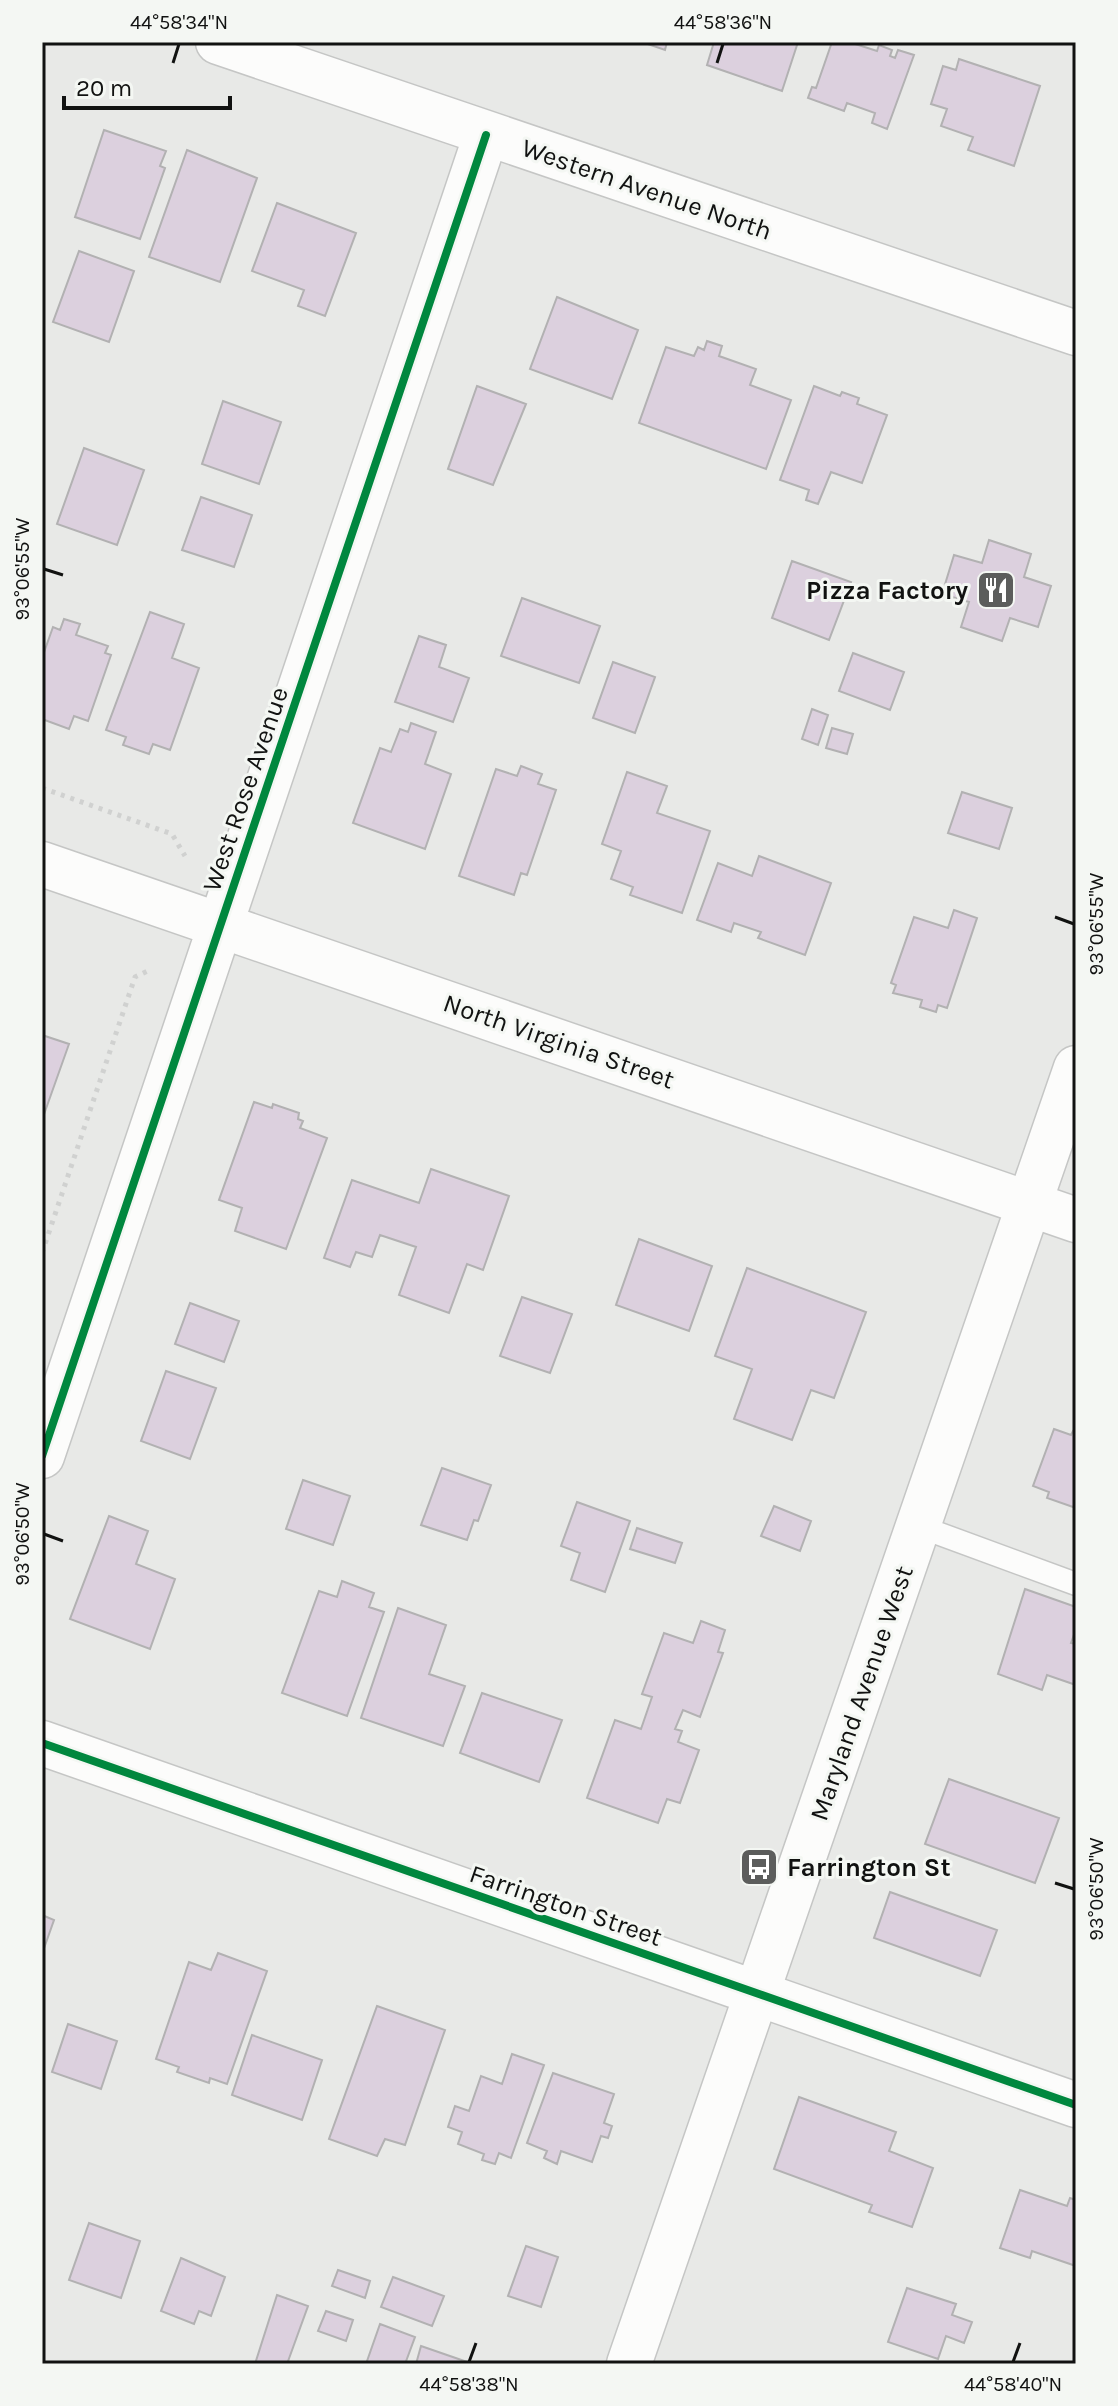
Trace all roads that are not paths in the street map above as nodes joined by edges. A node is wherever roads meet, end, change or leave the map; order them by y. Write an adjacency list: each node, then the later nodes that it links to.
1 (218, 42): 2 (street, Western Avenue North)
2 (486, 135): 3 (street, Western Avenue North); 5 (street, West Rose Avenue)
3 (1076, 333)
4 (42, 864): 5 (street, North Virginia Street)
5 (221, 924): 7 (street, North Virginia Street); 9 (street, West Rose Avenue)
6 (1076, 1068): 7 (street, Maryland Avenue West)
7 (1029, 1204): 8 (street, North Virginia Street); 10 (street, Maryland Avenue West)
8 (1076, 1220)
9 (42, 1456)
10 (918, 1526): 11 (lane); 13 (street, Maryland Avenue West)
11 (1076, 1584)
12 (42, 1743): 13 (street, Farrington Street)
13 (757, 1993): 14 (street, Farrington Street); 15 (street, Maryland Avenue West)
14 (1076, 2105)
15 (629, 2364)

